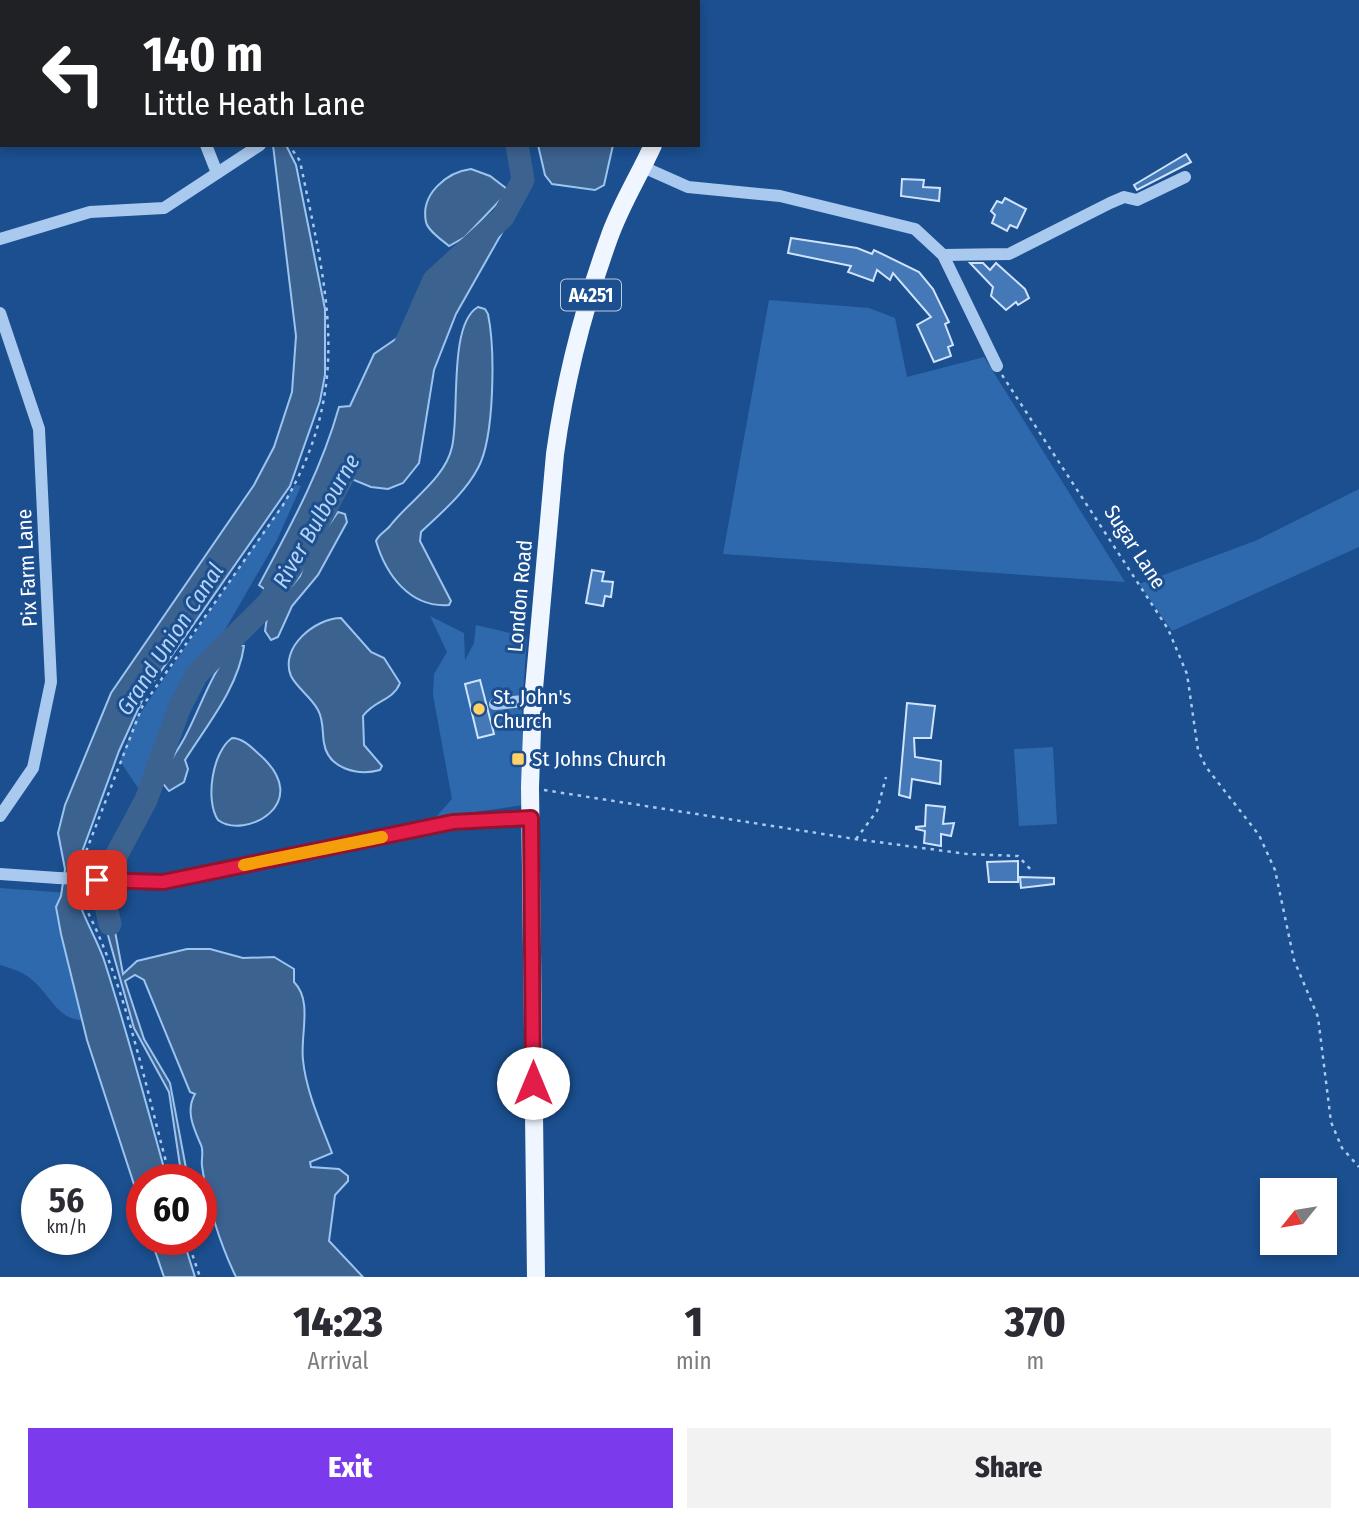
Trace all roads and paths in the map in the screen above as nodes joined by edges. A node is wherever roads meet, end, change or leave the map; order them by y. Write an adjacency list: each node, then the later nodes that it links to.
1 (207, 147): 6 (street)
2 (257, 147): 6 (street)
3 (290, 147): 21 (path)
4 (652, 147): 5 (main road, London Road / A4251)
5 (643, 167): 9 (street); 12 (main road, London Road / A4251)
6 (217, 173): 8 (street)
7 (1185, 177): 9 (street)
8 (0, 239)
9 (943, 255): 11 (street)
10 (0, 313): 16 (street, Pix Farm Lane)
11 (997, 366): 23 (path, Sugar Lane)
12 (533, 700): 13 (street); 15 (main road, London Road / A4251)
13 (495, 704)
14 (886, 777): 18 (path)
15 (530, 787): 17 (main road, London Road / A4251); 18 (path)
16 (0, 816)
17 (531, 818): 21 (street); 26 (main road, London Road / A4251)
18 (855, 839): 19 (path)
19 (1032, 872)
20 (0, 874): 21 (street, bridge)
21 (79, 876): 22 (path)
22 (166, 1164)
23 (1359, 1167)
24 (192, 1255): 25 (path)
25 (200, 1277)
26 (536, 1277)

